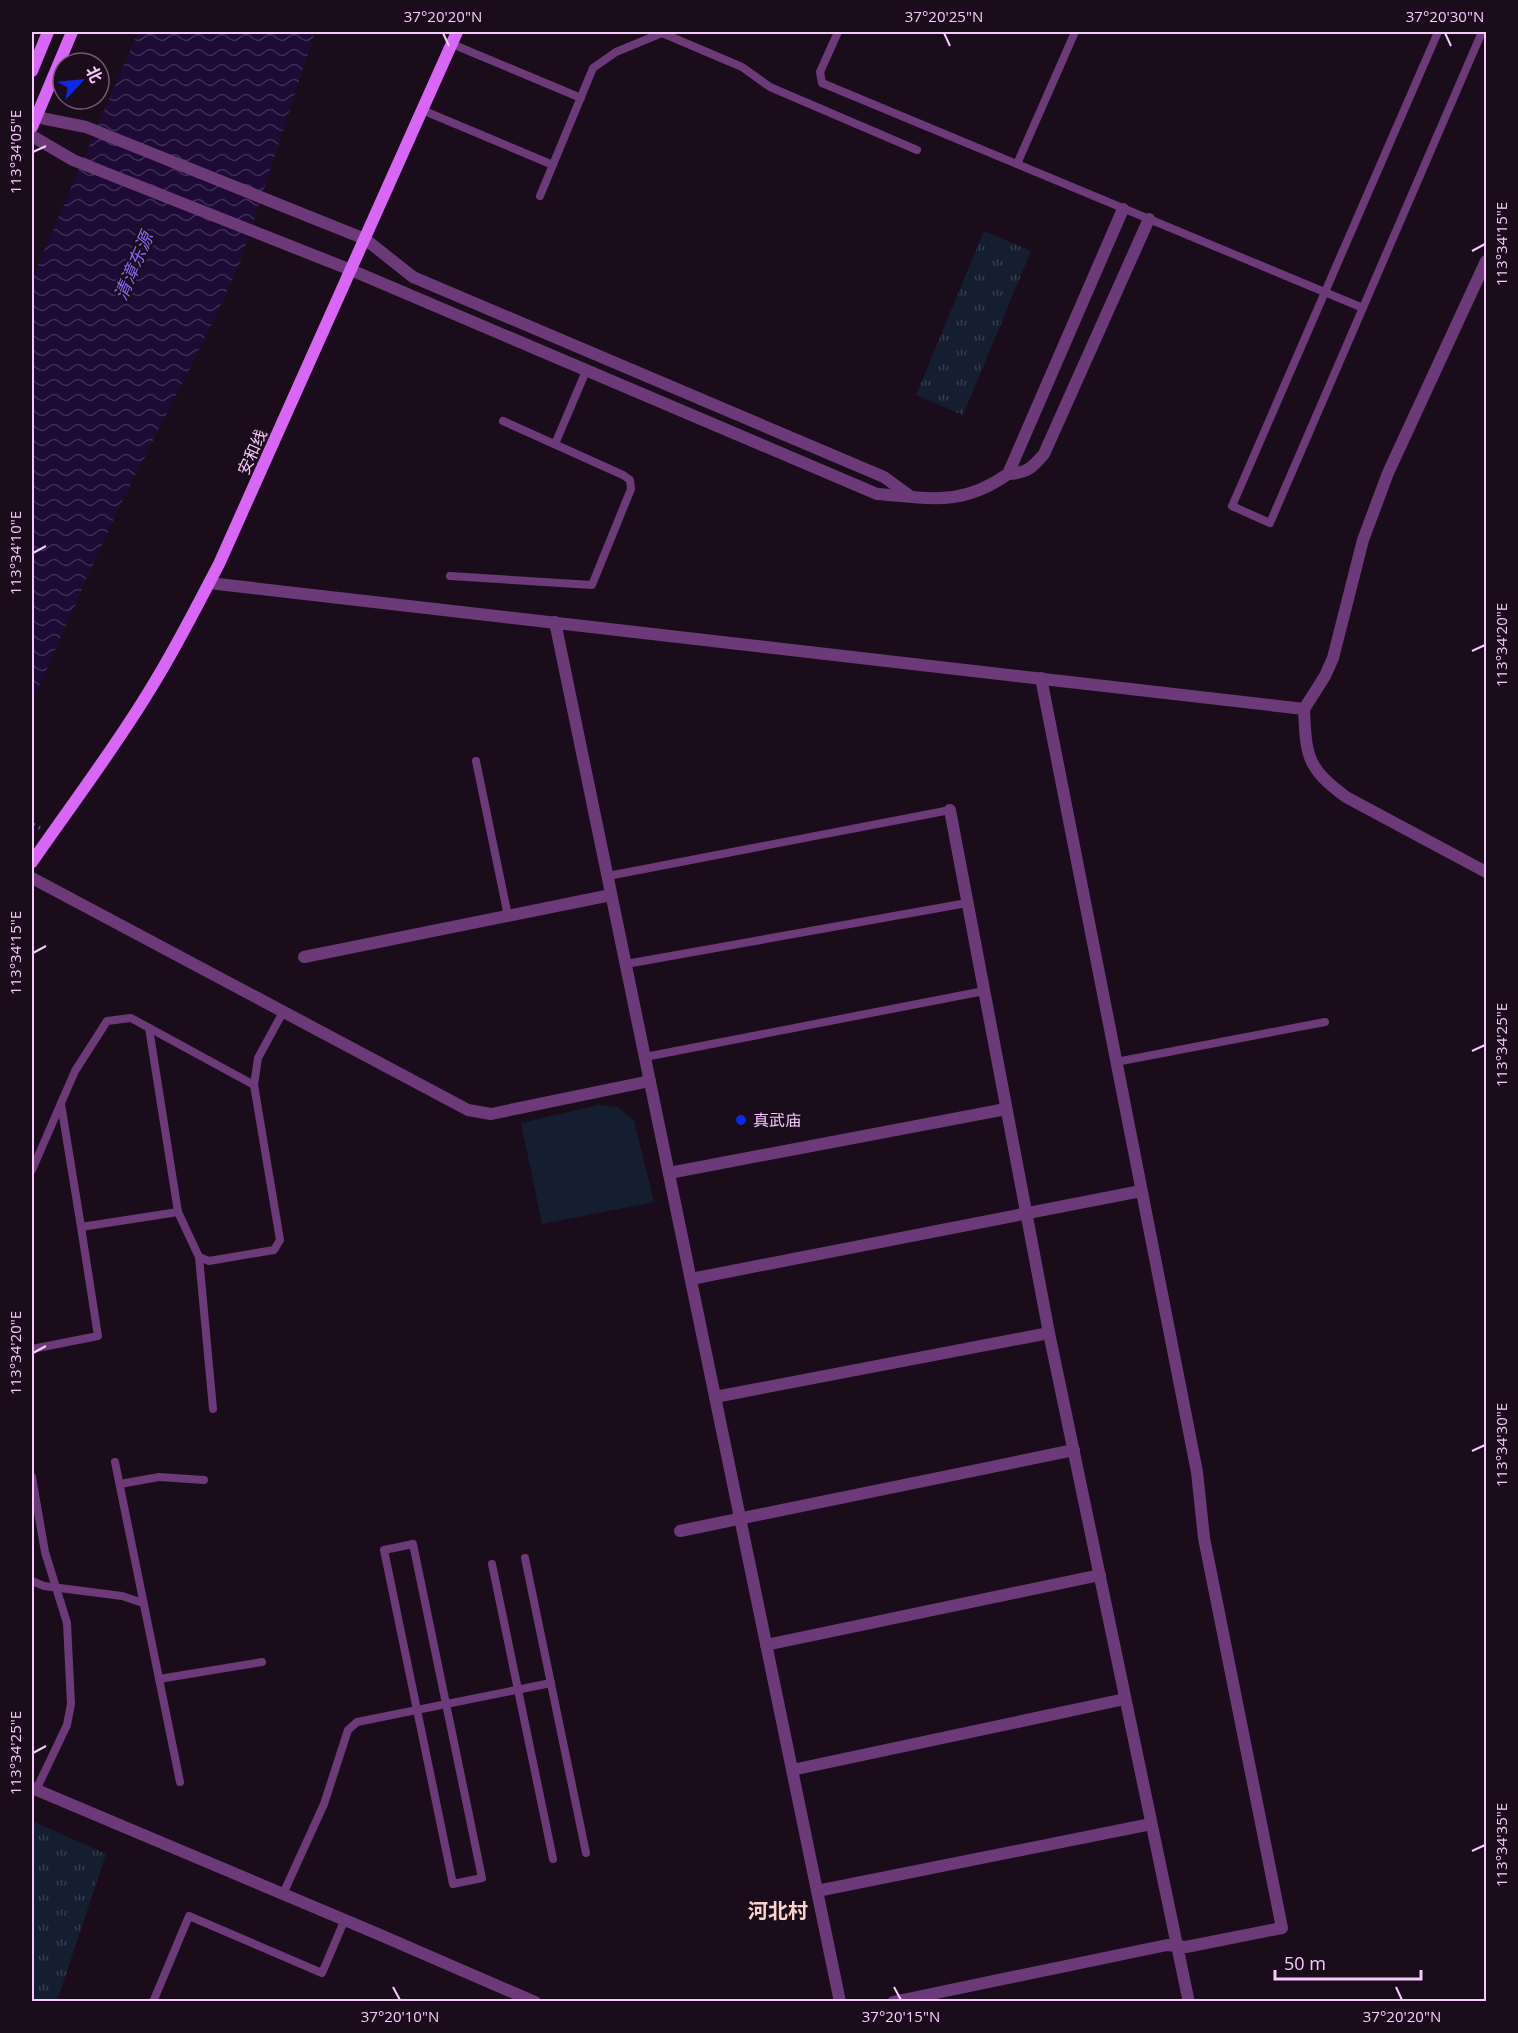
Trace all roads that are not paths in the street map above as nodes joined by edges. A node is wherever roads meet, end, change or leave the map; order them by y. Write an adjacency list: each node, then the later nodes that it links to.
1 (48, 32): 9 (main road)
2 (72, 32): 12 (main road)
3 (457, 32): 8 (main road, 安和线)
4 (838, 32): 15 (lane)
5 (1075, 32): 15 (lane)
6 (1438, 32): 23 (lane)
7 (1482, 32): 24 (lane)
8 (452, 44): 10 (lane); 11 (main road, 安和线)
9 (32, 71)
10 (581, 98): 14 (lane); 16 (lane)
11 (422, 110): 16 (lane); 20 (main road, 安和线)
12 (33, 119): 20 (street)
13 (32, 136): 22 (street)
14 (917, 150)
15 (1017, 164): 18 (lane)
16 (553, 165): 17 (lane)
17 (540, 196)
18 (1123, 209): 19 (lane); 28 (street)
19 (1149, 219): 23 (lane); 28 (street)
20 (365, 238): 22 (main road, 安和线); 29 (street)
21 (1486, 261): 34 (street)
22 (351, 270): 25 (street); 31 (main road, 安和线)
23 (1325, 292): 24 (lane); 24 (lane)
24 (1362, 308)
25 (585, 371): 27 (lane); 29 (street)
26 (503, 421): 27 (lane)
27 (555, 444): 30 (lane)
28 (1008, 474): 29 (street)
29 (911, 496)
30 (450, 576)
31 (209, 583): 32 (street); 37 (main road, 安和线)
32 (555, 621): 33 (street); 39 (street)
33 (1041, 678): 34 (street); 51 (street)
34 (1304, 709): 38 (street)
35 (476, 761): 43 (lane)
36 (950, 810): 39 (lane); 42 (street)
37 (32, 862)
38 (1486, 872)
39 (608, 876): 41 (street)
40 (32, 878): 47 (street)
41 (611, 895): 43 (street); 45 (street)
42 (967, 903): 45 (lane); 46 (street)
43 (507, 916): 44 (street)
44 (304, 957)
45 (626, 964): 50 (street)
46 (984, 992): 50 (lane); 55 (street)
47 (283, 1012): 52 (street); 53 (lane)
48 (1325, 1022): 51 (lane)
49 (149, 1028): 53 (lane); 54 (lane); 59 (lane)
50 (645, 1057): 52 (street)
51 (1116, 1062): 58 (street)
52 (650, 1081): 57 (street)
53 (254, 1084): 62 (lane)
54 (61, 1104): 56 (lane); 61 (lane)
55 (1006, 1109): 57 (street); 60 (street)
56 (32, 1170)
57 (669, 1173): 63 (street)
58 (1142, 1191): 60 (street); 98 (street)
59 (178, 1212): 61 (lane); 62 (lane)
60 (1026, 1213): 63 (street); 64 (street)
61 (81, 1227): 65 (lane)
62 (199, 1257): 67 (lane)
63 (691, 1279): 66 (street)
64 (1049, 1333): 66 (street); 68 (street)
65 (32, 1349)
66 (715, 1397): 73 (street)
67 (213, 1409)
68 (1074, 1450): 73 (street); 77 (street)
69 (115, 1462): 72 (lane)
70 (32, 1477): 79 (lane)
71 (204, 1480): 72 (lane)
72 (120, 1484): 80 (lane)
73 (740, 1518): 74 (street); 81 (street)
74 (680, 1531)
75 (525, 1558): 84 (lane)
76 (492, 1564): 85 (lane)
77 (1100, 1575): 81 (street); 86 (street)
78 (32, 1581): 79 (lane)
79 (55, 1587): 80 (lane); 91 (lane)
80 (144, 1603): 83 (lane)
81 (766, 1645): 89 (street)
82 (262, 1662): 83 (lane)
83 (159, 1679): 90 (lane)
84 (551, 1683): 85 (lane); 93 (lane)
85 (518, 1689): 87 (lane); 94 (lane)
86 (1125, 1699): 89 (street); 92 (street)
87 (446, 1704): 88 (lane); 88 (lane); 88 (lane)
88 (417, 1710): 96 (lane)
89 (792, 1770): 95 (street)
90 (180, 1782)
91 (34, 1789): 96 (street)
92 (1151, 1824): 95 (street); 98 (street)
93 (586, 1853)
94 (553, 1859)
95 (817, 1891): 102 (street)
96 (283, 1894): 97 (street)
97 (345, 1919): 100 (lane); 101 (street)
98 (1177, 1946): 99 (street); 103 (street)
99 (1188, 1998)
100 (153, 2001)
101 (535, 2001)
102 (840, 2001)
103 (893, 2001)

